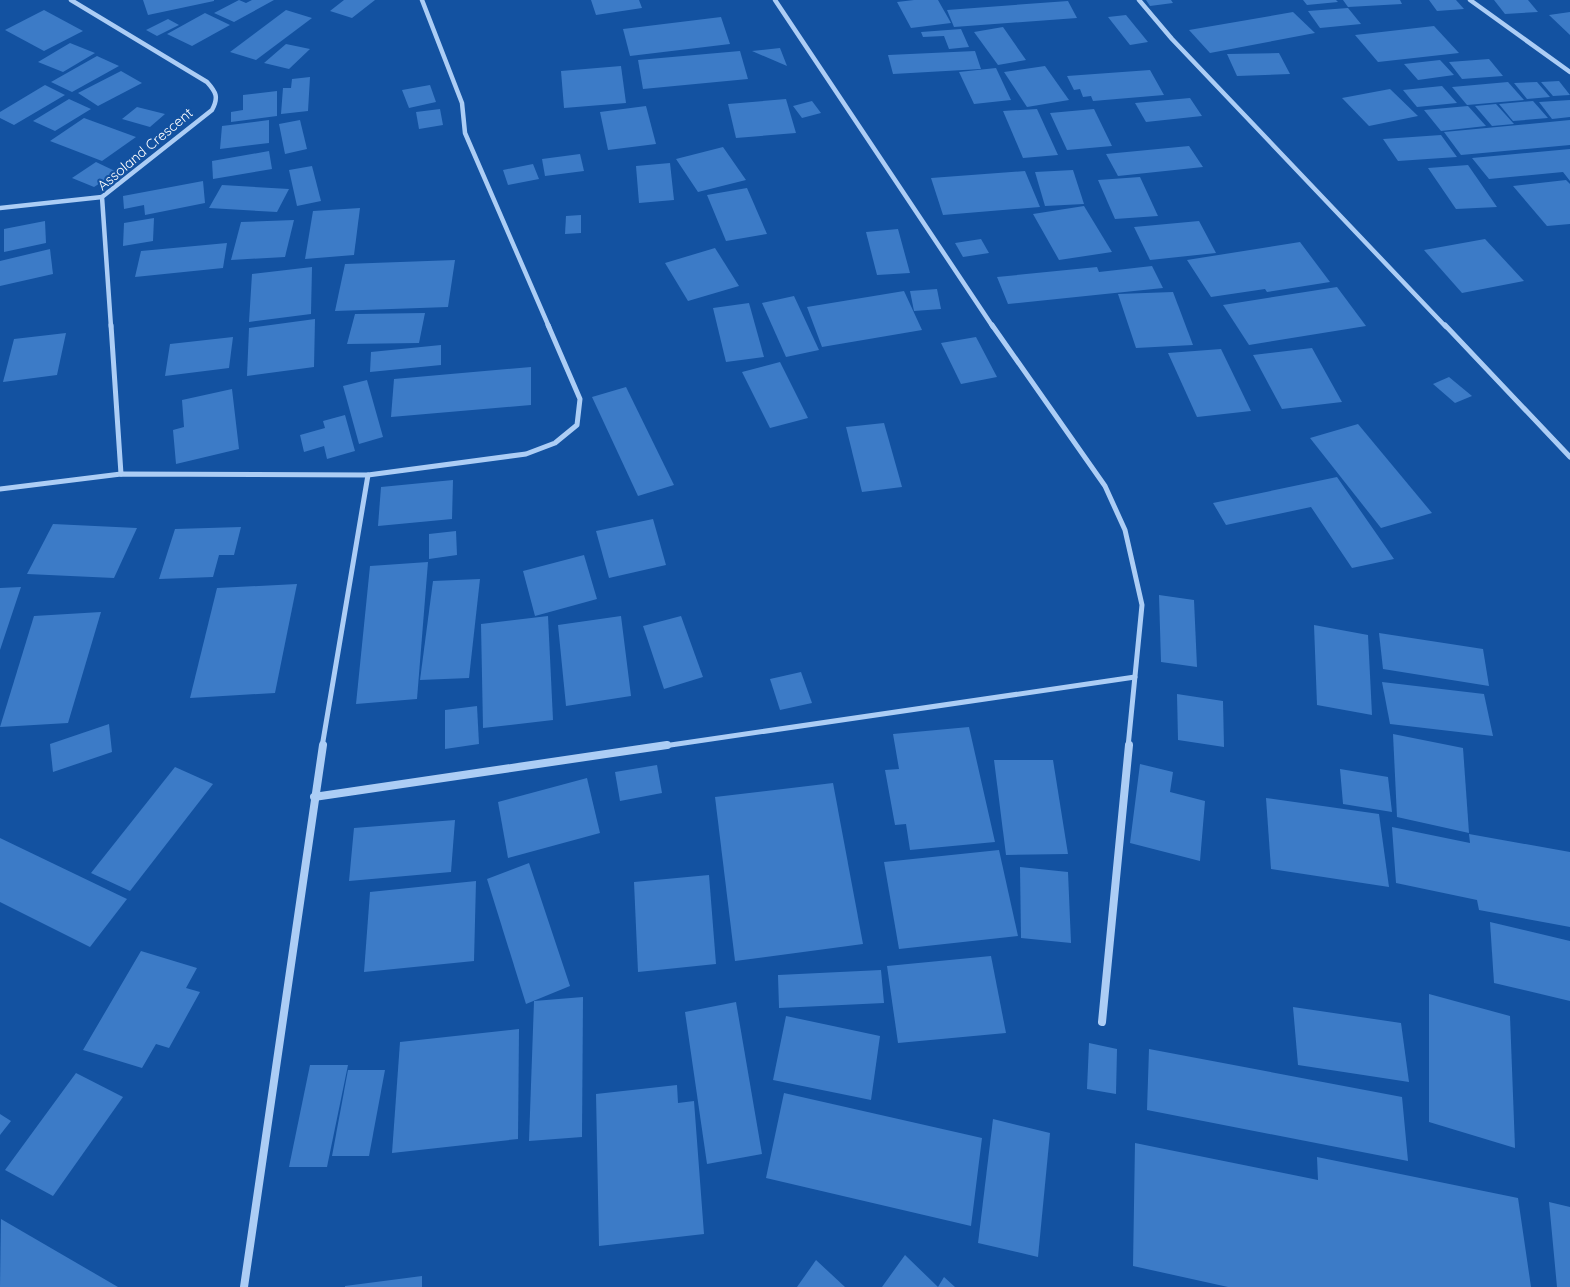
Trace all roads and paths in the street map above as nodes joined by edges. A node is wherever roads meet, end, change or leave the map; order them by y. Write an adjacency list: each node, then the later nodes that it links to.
1 (71, 0): 7 (street, Assoland Crescent)
2 (422, 0): 11 (street)
3 (775, 0): 13 (street)
4 (1139, 0): 9 (street)
5 (1470, 0): 6 (street)
6 (1570, 72)
7 (102, 197): 8 (street); 10 (street, Assoland Crescent)
8 (0, 208)
9 (1570, 457)
10 (122, 474): 11 (street); 12 (street)
11 (368, 475): 14 (street)
12 (0, 489)
13 (1135, 677): 14 (street); 15 (street)
14 (314, 796): 16 (street)
15 (1102, 1022)
16 (244, 1287)

